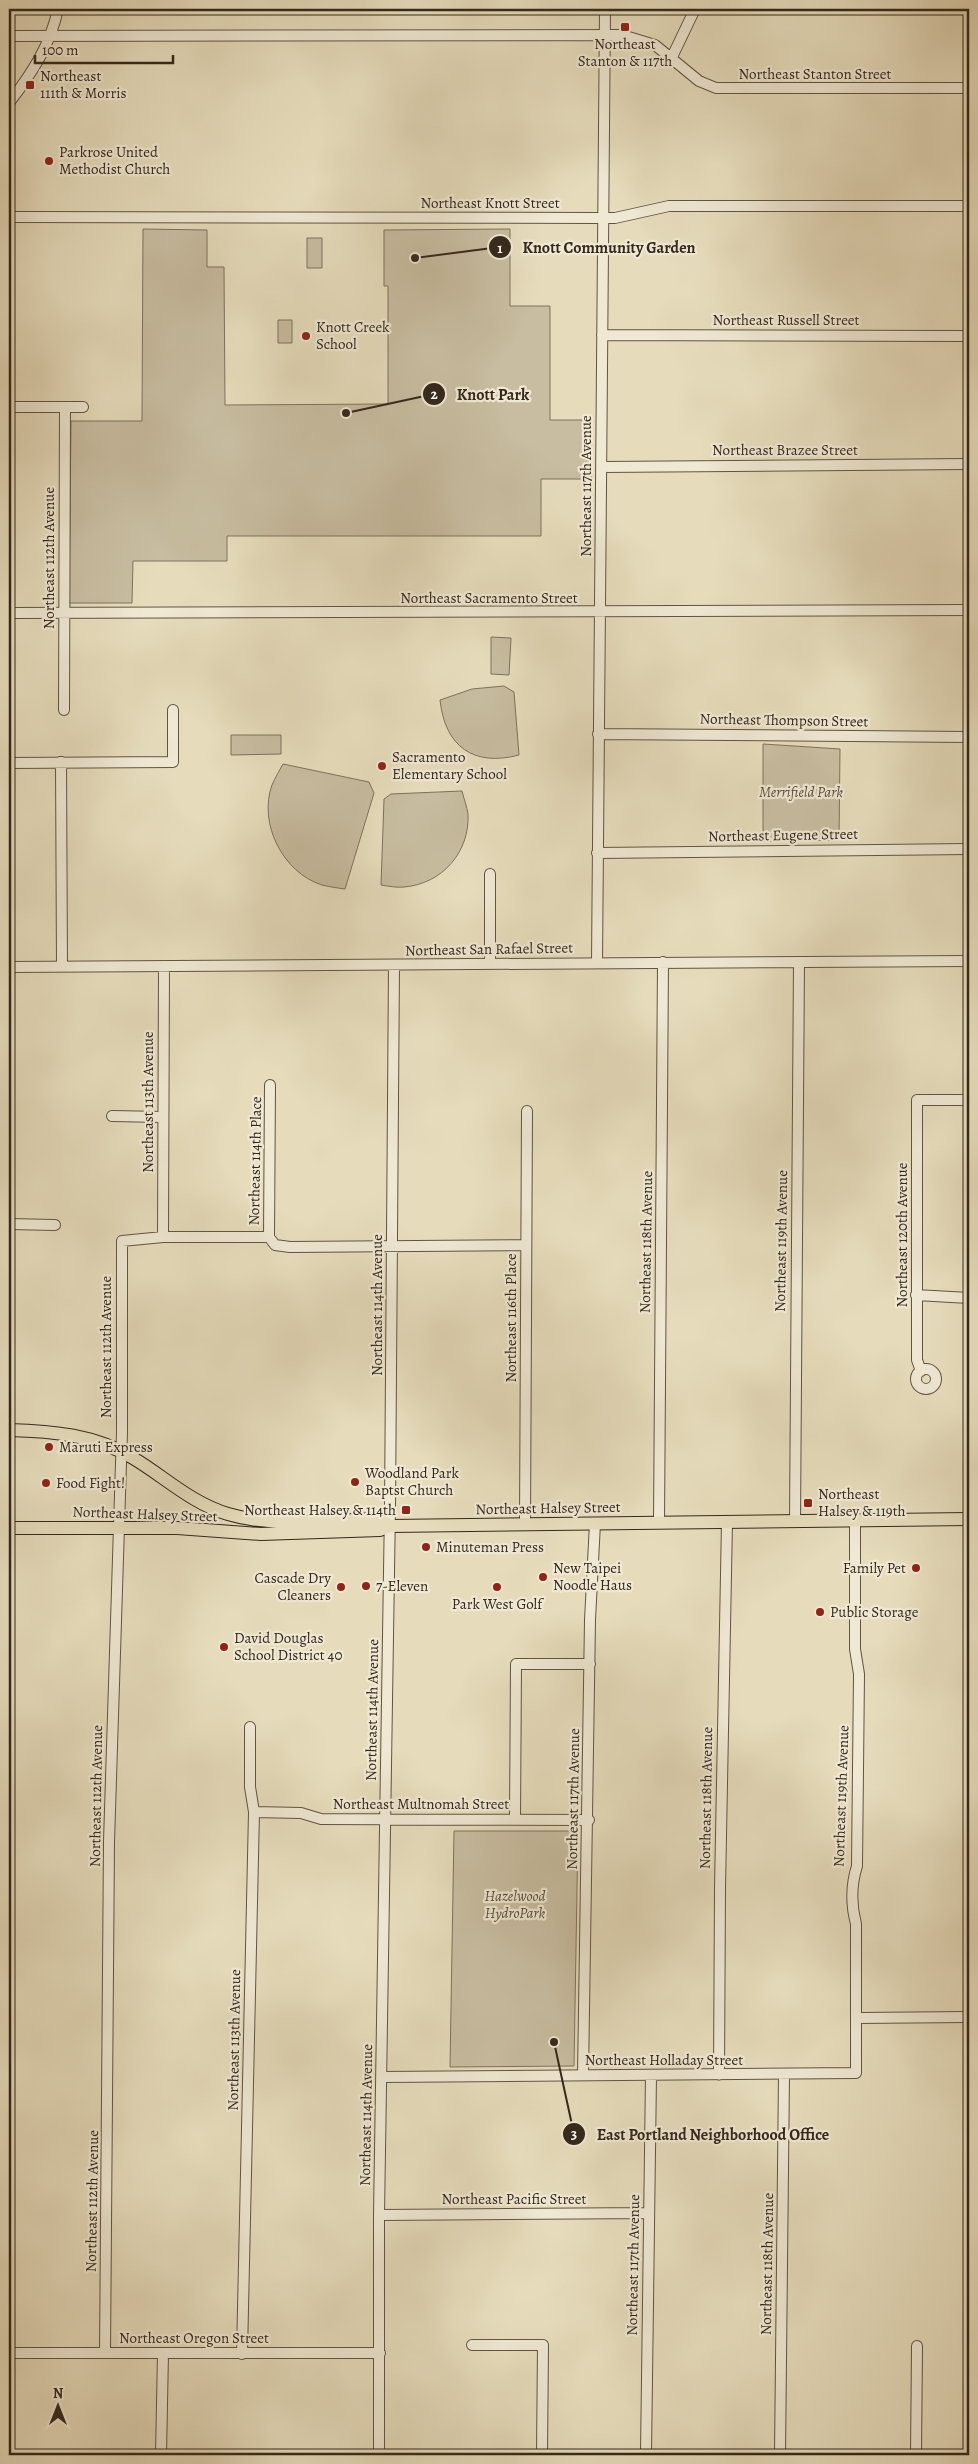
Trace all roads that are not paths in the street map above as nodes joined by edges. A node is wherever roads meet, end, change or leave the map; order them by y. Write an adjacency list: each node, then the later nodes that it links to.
1 (58, 9): 6 (street)
2 (605, 9): 4 (street, Northeast 117th Avenue)
3 (695, 9): 7 (street)
4 (605, 35): 6 (street, Northeast Stanton Street); 7 (street, Northeast Stanton Street); 12 (street, Northeast 117th Avenue)
5 (9, 36): 6 (street, Northeast Stanton Street)
6 (52, 36): 9 (street)
7 (672, 57): 8 (street, Northeast Stanton Street)
8 (969, 88)
9 (9, 103)
10 (969, 206): 12 (street, Northeast Knott Street)
11 (9, 217): 12 (street, Northeast Knott Street)
12 (603, 218): 13 (street, Northeast 117th Avenue)
13 (602, 335): 14 (street, Northeast Russell Street); 19 (street, Northeast 117th Avenue)
14 (969, 336)
15 (9, 407): 16 (street)
16 (65, 407): 17 (street); 23 (street, Northeast 112th Avenue)
17 (83, 407)
18 (969, 464): 19 (street, Northeast Brazee Street)
19 (601, 467): 22 (street, Northeast 117th Avenue)
20 (969, 610): 22 (street, Northeast Sacramento Street)
21 (9, 613): 23 (street, Northeast Sacramento Street)
22 (600, 613): 23 (street, Northeast Sacramento Street); 26 (street, Northeast 117th Avenue)
23 (64, 614): 24 (street, Northeast 112th Avenue)
24 (64, 710)
25 (173, 710): 28 (street)
26 (598, 734): 27 (street, Northeast Thompson Street); 31 (street, Northeast 117th Avenue)
27 (969, 737)
28 (61, 762): 29 (street); 41 (street)
29 (9, 763)
30 (969, 849): 31 (street, Northeast Eugene Street)
31 (597, 853): 36 (street, Northeast 117th Avenue)
32 (490, 874): 37 (street)
33 (969, 961): 35 (street, Northeast San Rafael Street)
34 (664, 962): 35 (street, Northeast San Rafael Street); 36 (street, Northeast San Rafael Street); 62 (street, Northeast 118th Avenue)
35 (799, 962): 60 (street, Northeast 119th Avenue)
36 (596, 963): 37 (street, Northeast San Rafael Street)
37 (490, 964): 38 (street, Northeast San Rafael Street)
38 (394, 965): 39 (street, Northeast San Rafael Street); 52 (street, Northeast 114th Avenue)
39 (164, 966): 41 (street, Northeast San Rafael Street); 46 (street, Northeast 113th Avenue)
40 (9, 967): 41 (street, Northeast San Rafael Street)
41 (62, 967)
42 (270, 1085): 50 (street, Northeast 114th Place)
43 (969, 1100): 53 (street, Northeast 120th Avenue)
44 (527, 1111): 51 (street, Northeast 116th Place)
45 (112, 1116): 46 (street)
46 (162, 1117): 49 (street, Northeast 113th Avenue)
47 (9, 1224): 48 (street)
48 (55, 1225)
49 (163, 1237): 50 (street); 57 (street, Northeast 112th Avenue)
50 (269, 1237): 52 (street)
51 (526, 1245): 52 (street); 63 (street, Northeast 116th Place)
52 (392, 1246): 65 (street, Northeast 114th Avenue)
53 (916, 1295): 54 (street); 55 (street, Northeast 120th Avenue)
54 (969, 1298)
55 (921, 1370)
56 (9, 1430): 57 (main road)
57 (120, 1450): 65 (main road); 67 (street, Northeast 112th Avenue)
58 (969, 1519): 59 (main road, Northeast Halsey Street)
59 (855, 1520): 60 (main road, Northeast Halsey Street); 75 (street, Northeast 119th Avenue)
60 (795, 1521): 61 (main road, Northeast Halsey Street)
61 (726, 1522): 62 (main road, Northeast Halsey Street); 79 (street, Northeast 118th Avenue)
62 (659, 1523): 64 (main road, Northeast Halsey Street)
63 (525, 1524): 64 (main road, Northeast Halsey Street); 65 (main road, Northeast Halsey Street)
64 (595, 1524): 68 (street, Northeast 117th Avenue)
65 (390, 1526): 67 (main road, Northeast Halsey Street); 71 (street, Northeast 114th Avenue)
66 (9, 1528): 67 (main road, Northeast Halsey Street)
67 (119, 1528): 87 (street, Northeast 112th Avenue)
68 (590, 1664): 72 (street); 73 (street, Northeast 117th Avenue)
69 (250, 1726): 70 (street, Northeast 113th Avenue)
70 (254, 1812): 71 (street, Northeast Multnomah Street); 90 (street, Northeast 113th Avenue)
71 (386, 1819): 72 (street, Northeast Multnomah Street); 81 (street, Northeast 114th Avenue)
72 (515, 1820): 73 (street, Northeast Multnomah Street)
73 (589, 1820): 80 (street, Northeast 117th Avenue)
74 (969, 2017): 75 (street)
75 (856, 2018): 76 (street, Northeast 119th Avenue)
76 (856, 2073): 77 (street, Northeast Holladay Street)
77 (784, 2074): 79 (street, Northeast Holladay Street); 95 (street, Northeast 118th Avenue)
78 (651, 2075): 79 (street, Northeast Holladay Street); 80 (street, Northeast Holladay Street); 82 (street, Northeast 117th Avenue)
79 (719, 2075)
80 (583, 2076): 81 (street, Northeast Holladay Street)
81 (382, 2077): 83 (street, Northeast 114th Avenue)
82 (648, 2213): 83 (street, Northeast Pacific Street); 94 (street, Northeast 117th Avenue)
83 (379, 2215): 89 (street, Northeast 114th Avenue)
84 (472, 2345): 93 (street)
85 (917, 2346): 96 (street)
86 (9, 2353): 87 (street, Northeast Oregon Street)
87 (105, 2353): 88 (street, Northeast Oregon Street)
88 (163, 2353): 90 (street, Northeast Oregon Street); 91 (street)
89 (380, 2353): 90 (street, Northeast Oregon Street); 92 (street, Northeast 114th Avenue)
90 (242, 2354)
91 (161, 2455)
92 (379, 2455)
93 (542, 2455)
94 (646, 2455)
95 (780, 2455)
96 (916, 2455)

